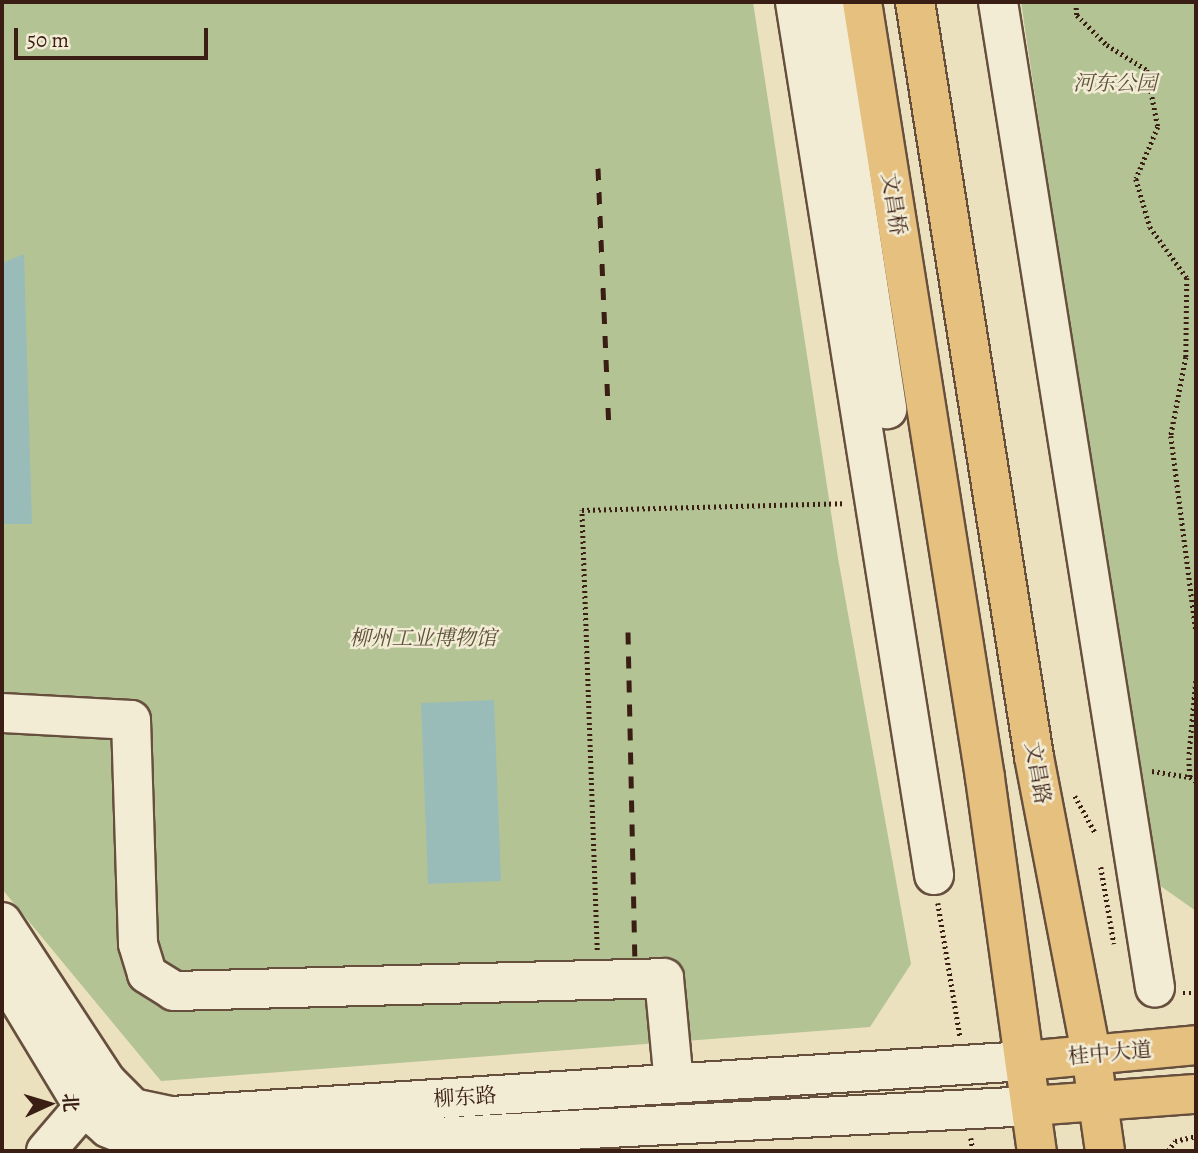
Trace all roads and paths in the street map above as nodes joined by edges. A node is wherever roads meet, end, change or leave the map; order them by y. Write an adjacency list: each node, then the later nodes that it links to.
1 (795, 2): 10 (street)
2 (825, 2): 9 (street)
3 (850, 2): 8 (main road)
4 (862, 2): 8 (main road, 文昌桥)
5 (915, 2): 21 (main road, 文昌路)
6 (999, 2): 19 (street)
7 (1076, 2): 11 (path)
8 (869, 42): 22 (main road, 文昌桥)
9 (887, 409)
10 (873, 502): 15 (street); 18 (path)
11 (1196, 632)
12 (1196, 681): 14 (path)
13 (2, 713): 18 (street)
14 (1196, 781)
15 (934, 875)
16 (2, 922): 27 (street)
17 (2, 972): 27 (street)
18 (598, 980): 23 (street)
19 (1155, 988)
20 (1196, 1045): 21 (main road, 桂中大道)
21 (1091, 1054): 22 (main road, 桂中大道); 25 (main road, 文昌路)
22 (1025, 1061): 23 (street, 柳东路); 26 (main road)
23 (674, 1084): 27 (street, 柳东路)
24 (1196, 1094): 25 (main road)
25 (1098, 1101): 26 (main road); 32 (main road, 文昌路)
26 (1031, 1106): 30 (street, 柳东路); 31 (main road)
27 (103, 1115): 29 (street); 30 (street, 柳东路)
28 (1196, 1136): 33 (path)
29 (46, 1151)
30 (166, 1151)
31 (1037, 1151)
32 (1105, 1151)
33 (1168, 1151)

